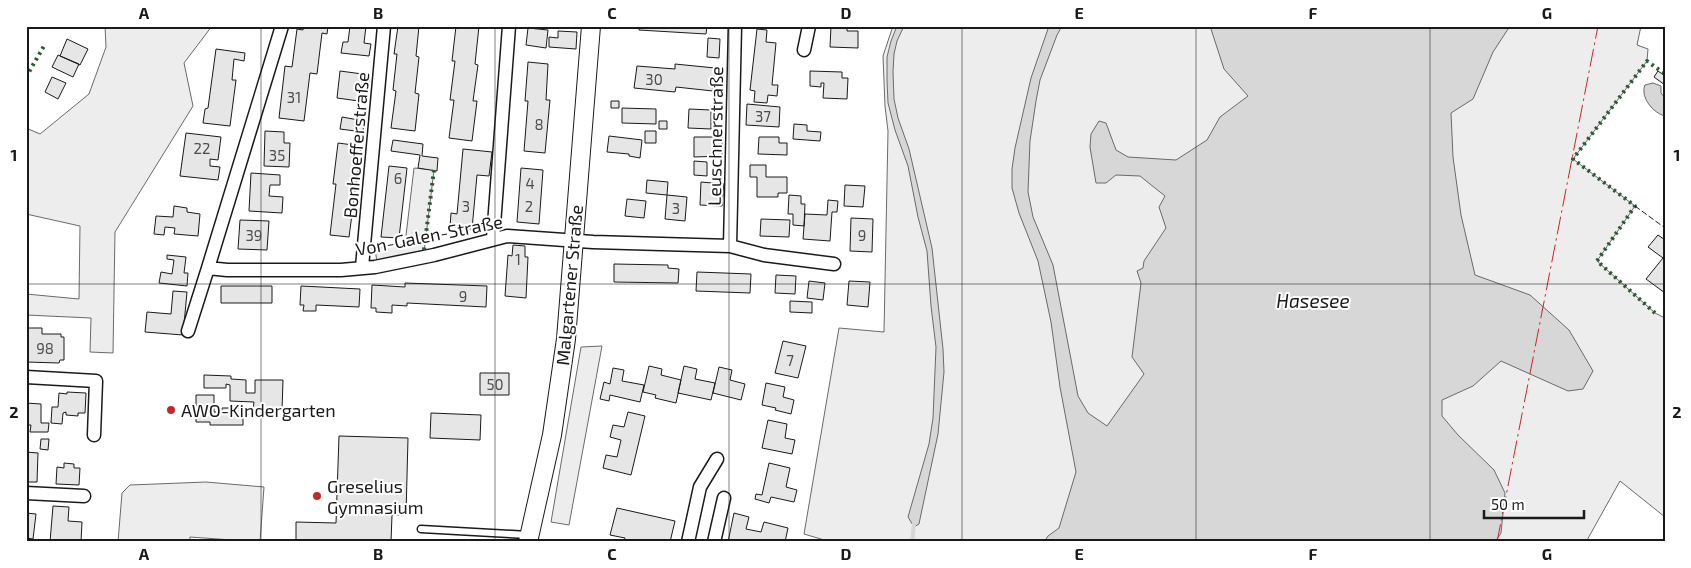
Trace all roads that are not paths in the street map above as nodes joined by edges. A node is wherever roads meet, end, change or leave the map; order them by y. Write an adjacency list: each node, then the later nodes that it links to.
1 (282, 26): 12 (street)
2 (384, 26): 13 (street, Bonhoefferstraße)
3 (509, 26): 8 (street)
4 (591, 26): 9 (street, Malgartener Straße)
5 (735, 26): 10 (street, Leuschnerstraße)
6 (808, 26): 7 (street)
7 (804, 50)
8 (493, 238): 9 (street, Von-Galen-Straße); 13 (street, Von-Galen-Straße)
9 (574, 241): 10 (street, Von-Galen-Straße); 22 (street, Malgartener Straße)
10 (730, 246): 11 (street, Von-Galen-Straße)
11 (834, 264)
12 (208, 268): 13 (street, Von-Galen-Straße); 14 (street)
13 (362, 268)
14 (188, 331)
15 (26, 377): 16 (street)
16 (94, 435)
17 (716, 459): 23 (street)
18 (26, 493): 19 (street)
19 (84, 496)
20 (724, 498): 24 (street)
21 (421, 529): 22 (lane)
22 (529, 540)
23 (688, 542)
24 (714, 542)

